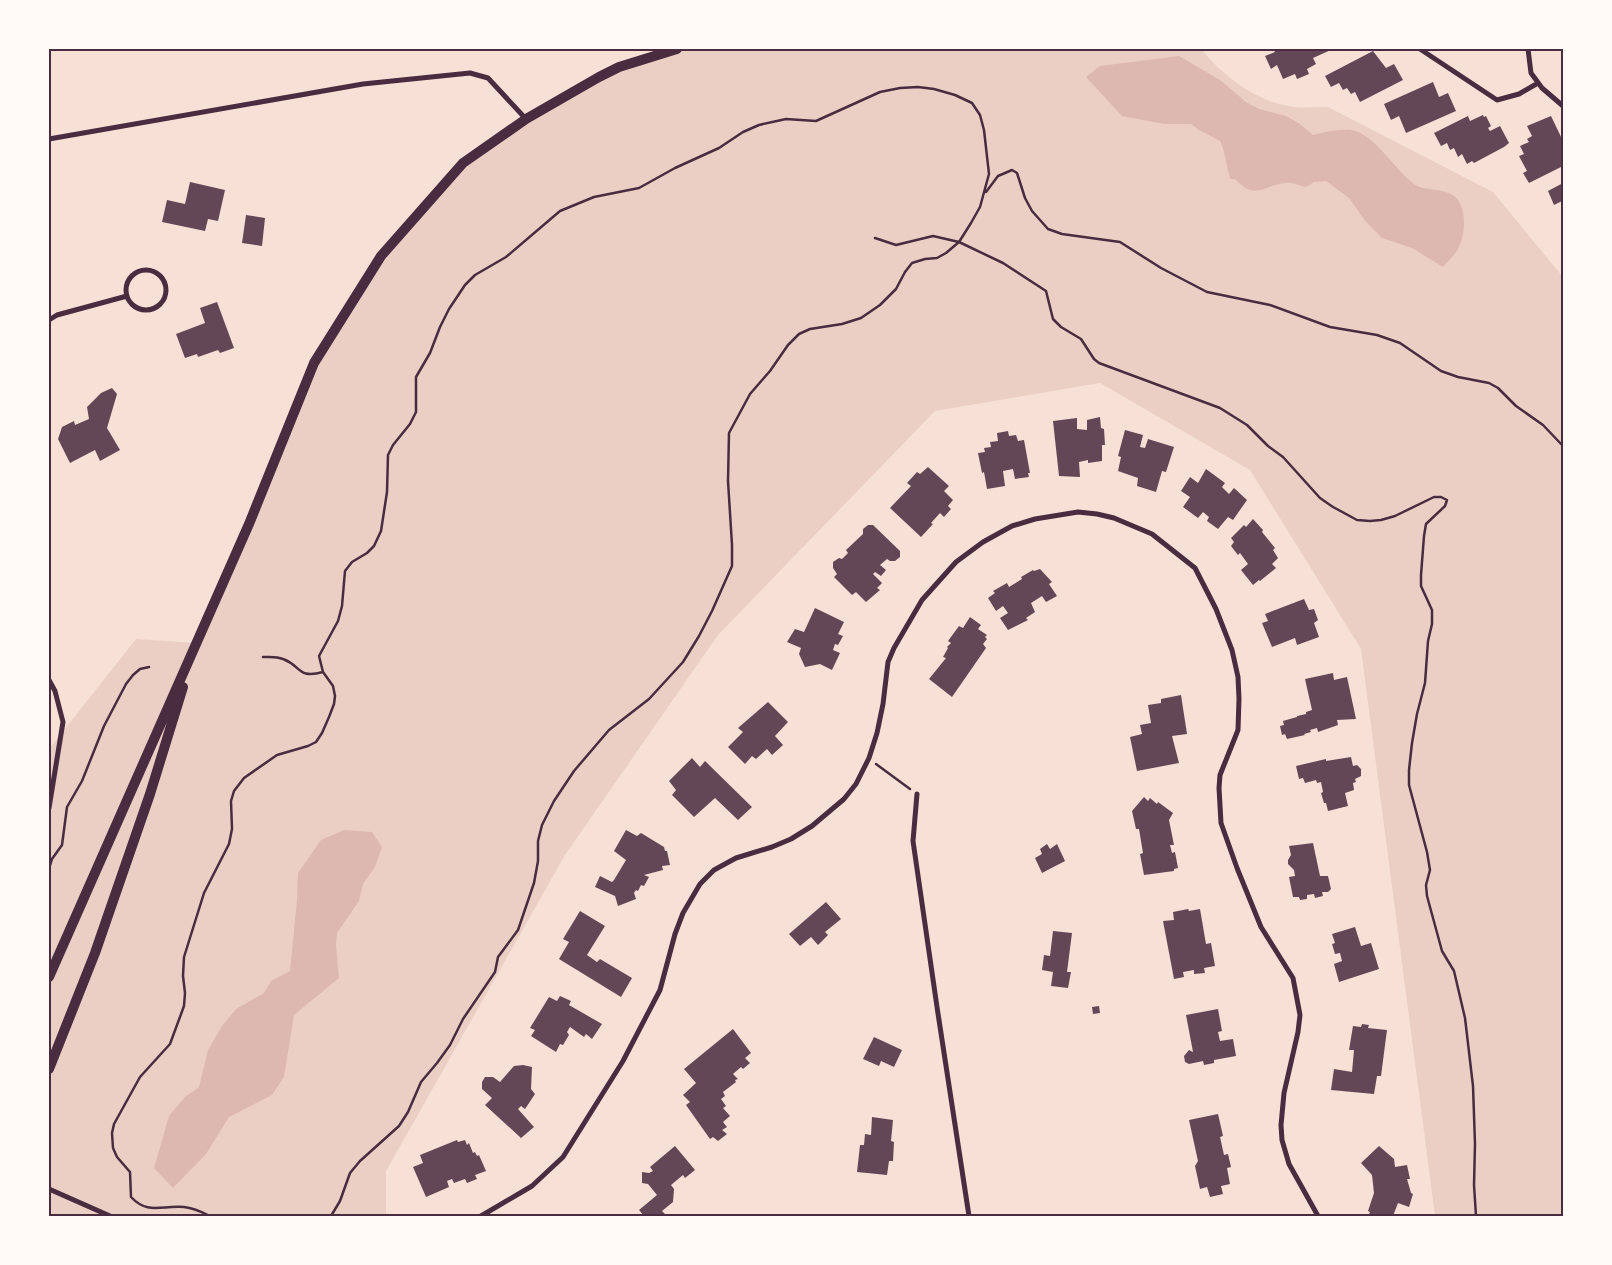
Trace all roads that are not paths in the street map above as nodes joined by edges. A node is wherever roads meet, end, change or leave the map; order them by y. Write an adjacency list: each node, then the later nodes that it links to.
1 (677, 49): 6 (main road)
2 (1420, 49): 4 (street)
3 (1528, 49): 4 (street)
4 (1538, 83): 5 (street)
5 (1563, 106)
6 (526, 119): 7 (street); 10 (main road)
7 (49, 139)
8 (127, 296): 8 (street); 9 (street)
9 (49, 320)
10 (197, 644): 14 (main road); 15 (main road)
11 (49, 680): 13 (street)
12 (917, 794): 19 (street)
13 (49, 808)
14 (49, 977)
15 (49, 1069)
16 (49, 1189): 17 (street)
17 (110, 1216)
18 (481, 1216): 20 (street)
19 (970, 1216)
20 (1318, 1216)

